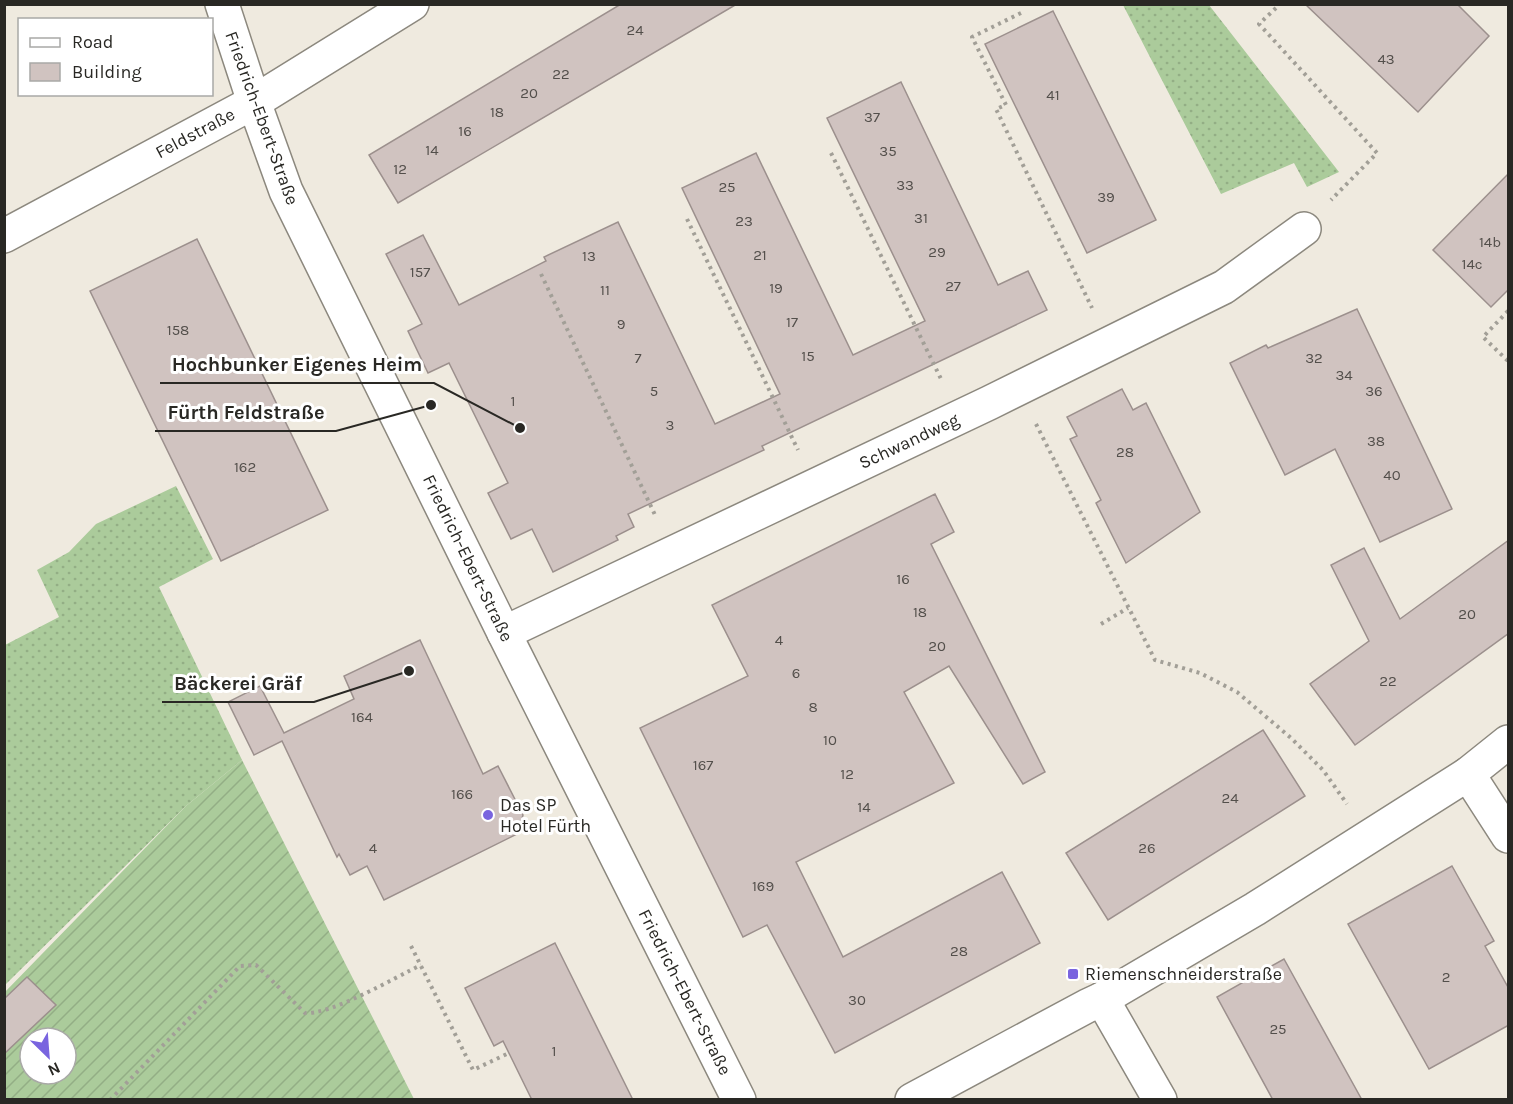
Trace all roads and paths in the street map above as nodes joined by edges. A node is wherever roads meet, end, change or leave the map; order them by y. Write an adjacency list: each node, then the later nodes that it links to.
1 (222, 4): 5 (street, Friedrich-Ebert-Straße)
2 (412, 4): 5 (street, Feldstraße)
3 (1276, 8): 8 (path)
4 (1021, 13): 12 (path)
5 (254, 102): 9 (street, Feldstraße); 20 (street, Friedrich-Ebert-Straße)
6 (831, 153): 15 (path)
7 (687, 219): 16 (path)
8 (1304, 229): 12 (street, Schwandweg)
9 (4, 236)
10 (541, 274): 17 (path)
11 (1509, 311): 13 (path)
12 (1109, 344): 14 (street, Schwandweg)
13 (1509, 361)
14 (1018, 388): 15 (street, Schwandweg); 18 (path)
15 (959, 417): 16 (street, Schwandweg)
16 (815, 486): 17 (street, Schwandweg)
17 (673, 553): 20 (street, Schwandweg)
18 (1128, 609): 19 (path); 23 (path)
19 (1101, 624)
20 (504, 633): 30 (street, Friedrich-Ebert-Straße)
21 (1509, 742): 22 (street)
22 (1468, 774): 23 (street); 24 (street)
23 (1370, 836): 27 (street)
24 (1509, 836)
25 (411, 946): 26 (path)
26 (420, 964): 28 (path); 29 (path)
27 (1102, 999): 31 (street); 32 (street)
28 (509, 1053)
29 (110, 1100)
30 (739, 1100)
31 (912, 1100)
32 (1160, 1100)

